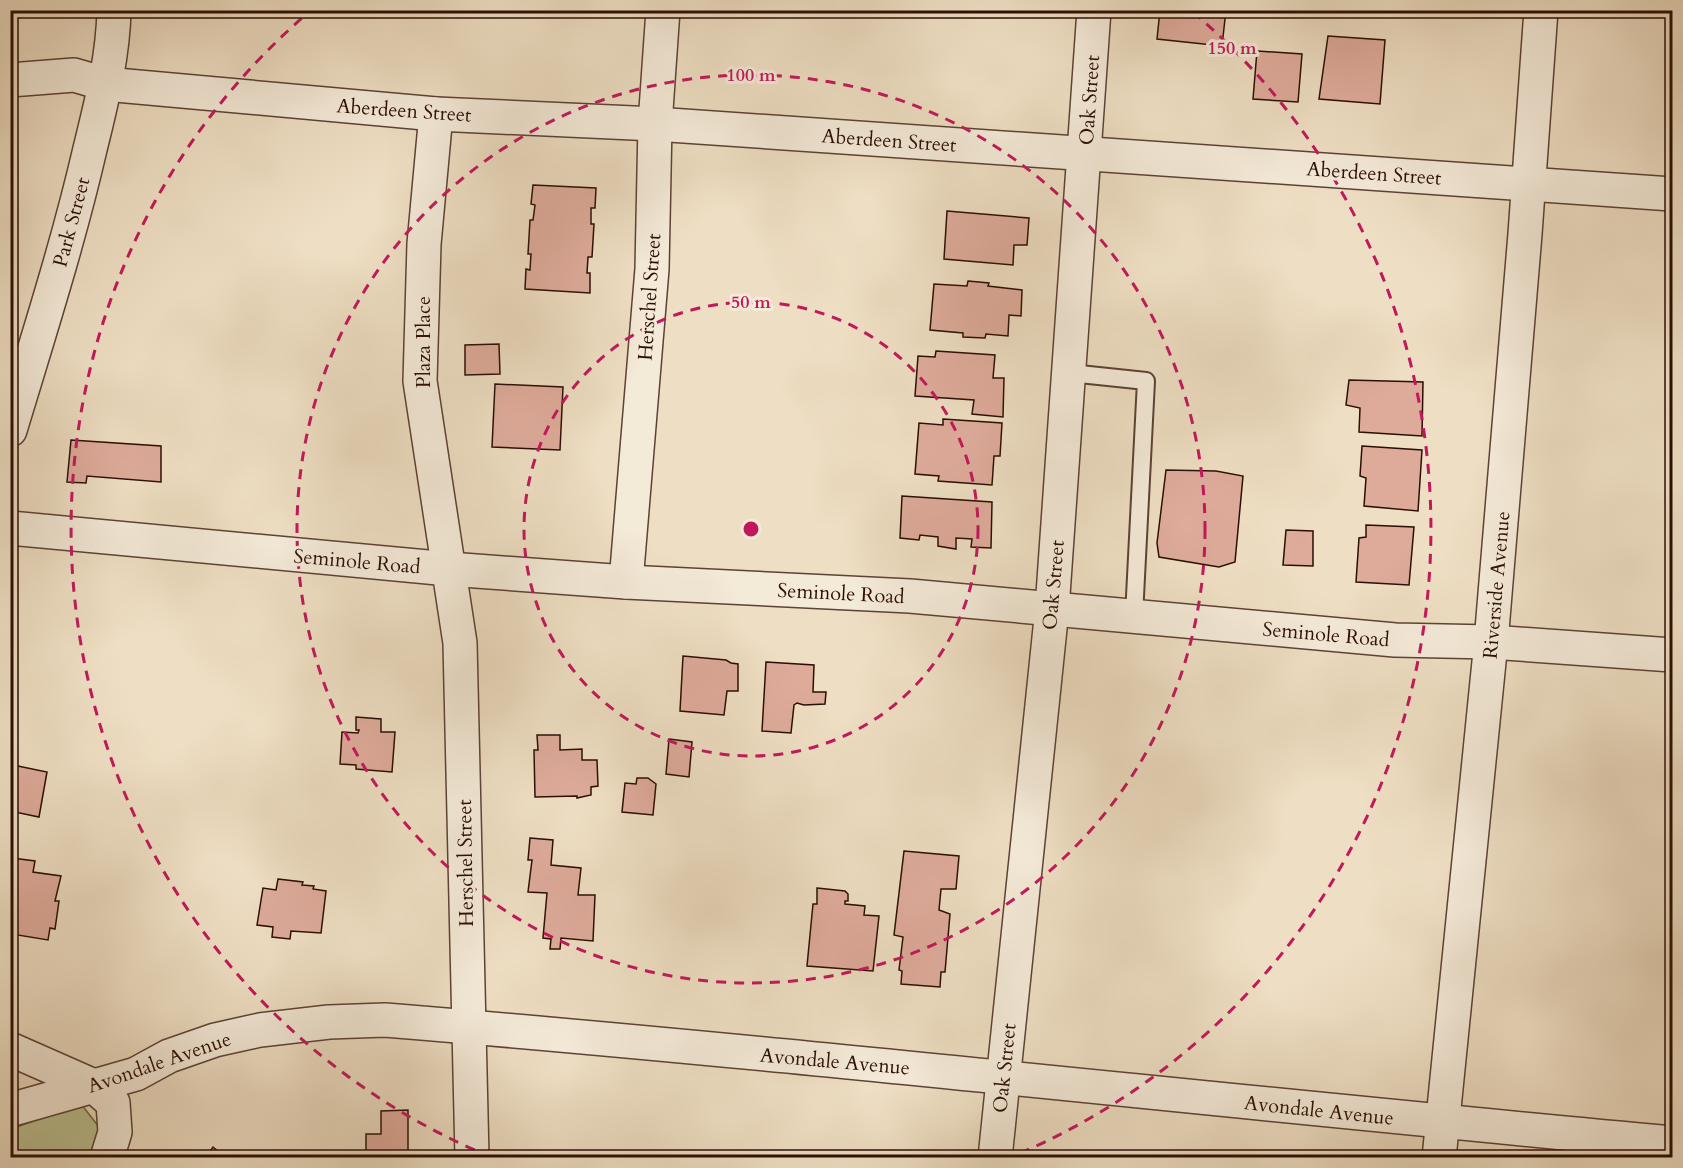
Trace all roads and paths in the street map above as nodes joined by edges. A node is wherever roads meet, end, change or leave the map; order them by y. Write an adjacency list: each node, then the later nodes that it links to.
1 (114, 10): 6 (street, Park Street)
2 (663, 10): 8 (street, Herschel Street)
3 (1094, 10): 9 (street, Oak Street)
4 (1541, 10): 10 (street, Riverside Avenue)
5 (10, 80): 6 (street, Aberdeen Street)
6 (105, 84): 7 (street, Aberdeen Street); 13 (street, Park Street)
7 (436, 114): 8 (street, Aberdeen Street); 15 (street, Plaza Place)
8 (655, 124): 9 (street, Aberdeen Street); 16 (street, Herschel Street)
9 (1086, 153): 10 (street, Aberdeen Street); 12 (street, Oak Street)
10 (1529, 184): 11 (street, Aberdeen Street); 19 (street, Riverside Avenue)
11 (1672, 194)
12 (1070, 373): 17 (street, Oak Street); 18 (lane)
13 (10, 430)
14 (10, 528): 15 (street, Seminole Road)
15 (449, 569): 16 (street, Seminole Road); 21 (street, Herschel Street)
16 (626, 582): 17 (street, Seminole Road)
17 (1052, 609): 18 (street, Seminole Road); 23 (street, Oak Street)
18 (1134, 616): 19 (street, Seminole Road)
19 (1491, 642): 20 (street, Seminole Road); 26 (street, Riverside Avenue)
20 (1672, 655)
21 (468, 1026): 23 (street, Avondale Avenue); 24 (street, Avondale Avenue); 29 (street, Herschel Street)
22 (10, 1049): 24 (street)
23 (1004, 1077): 26 (street, Avondale Avenue); 30 (street, Oak Street)
24 (94, 1086): 25 (street, Avondale Avenue); 28 (street)
25 (10, 1110)
26 (1442, 1122): 27 (street, Avondale Avenue); 31 (street, Riverside Avenue)
27 (1672, 1143)
28 (107, 1158)
29 (472, 1158)
30 (995, 1158)
31 (1438, 1158)

